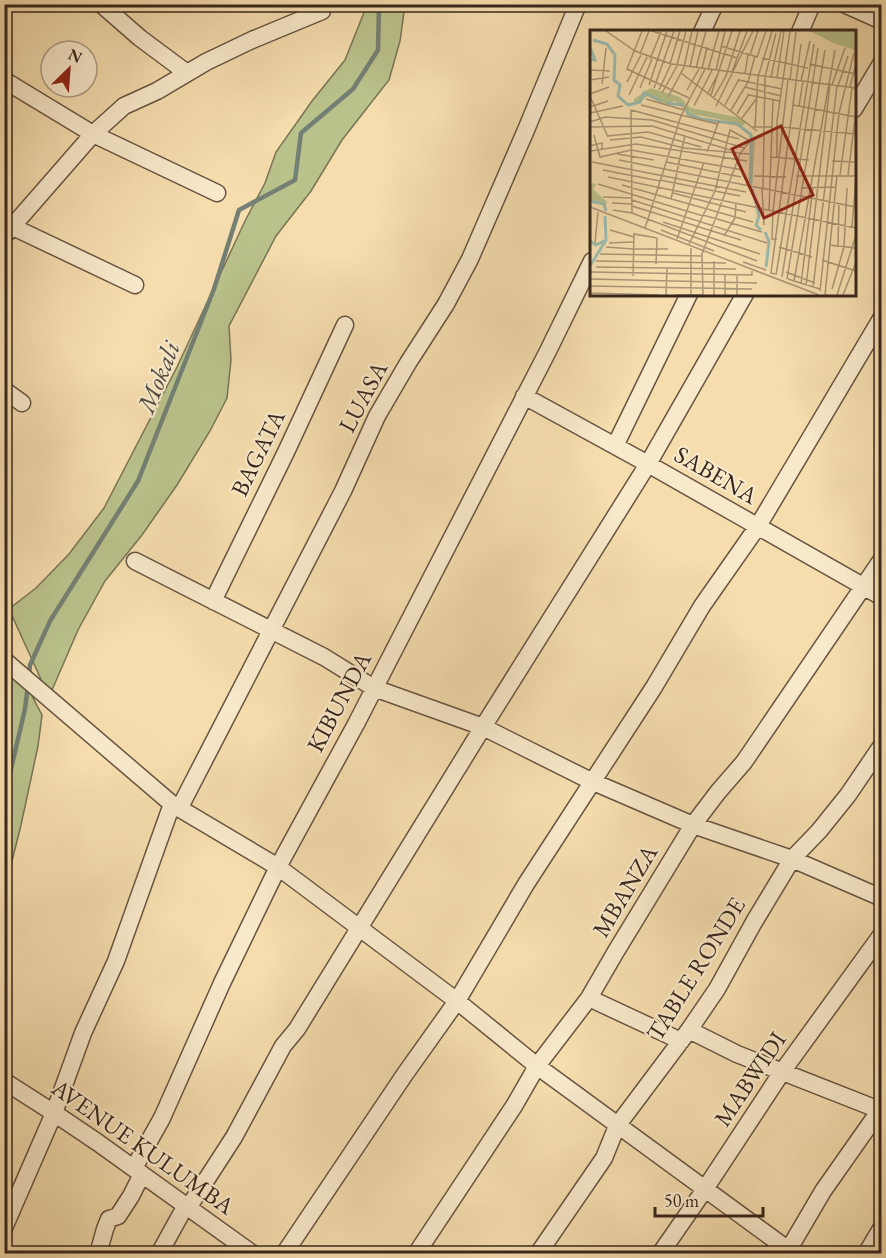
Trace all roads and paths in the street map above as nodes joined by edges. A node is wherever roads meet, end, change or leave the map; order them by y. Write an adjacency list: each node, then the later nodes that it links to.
1 (101, 4): 11 (street)
2 (322, 4): 11 (street)
3 (578, 4): 34 (street, LUASA)
4 (715, 4): 8 (street)
5 (812, 4): 9 (street)
6 (844, 4): 7 (street)
7 (882, 21)
8 (703, 30)
9 (801, 30)
10 (882, 62): 13 (street)
11 (187, 74): 14 (street)
12 (4, 80): 14 (street)
13 (856, 107)
14 (93, 134): 15 (street); 16 (street)
15 (217, 193)
16 (8, 228): 18 (street)
17 (590, 265): 24 (street, KIBUNDA)
18 (135, 285)
19 (688, 296): 26 (street)
20 (744, 296): 27 (street)
21 (882, 317): 28 (street)
22 (345, 326): 33 (street, BAGATA)
23 (4, 390): 25 (street)
24 (524, 396): 26 (street, SABENA); 36 (street, KIBUNDA)
25 (22, 403)
26 (615, 446): 27 (street, SABENA)
27 (648, 464): 28 (street, SABENA); 37 (street)
28 (758, 526): 31 (street, SABENA); 39 (street)
29 (882, 559): 31 (street, MBANZA)
30 (135, 561): 33 (street)
31 (863, 587): 32 (street, SABENA); 41 (street, MBANZA)
32 (882, 597)
33 (213, 601): 34 (street)
34 (271, 630): 36 (street); 40 (street, LUASA)
35 (4, 660): 40 (street)
36 (374, 688): 37 (street); 43 (street, KIBUNDA)
37 (483, 727): 39 (street); 45 (street)
38 (882, 745): 42 (street, TABLE RONDE)
39 (591, 781): 41 (street); 48 (street)
40 (176, 806): 43 (street); 54 (street, LUASA)
41 (693, 825): 42 (street); 47 (street, MBANZA)
42 (792, 859): 44 (street); 49 (street, TABLE RONDE)
43 (278, 867): 45 (street); 56 (street, KIBUNDA)
44 (882, 898)
45 (360, 928): 48 (street); 58 (street)
46 (882, 934): 51 (street, MABWIDI)
47 (589, 998): 49 (street); 50 (street, MBANZA)
48 (457, 1001): 50 (street); 65 (street)
49 (685, 1035): 51 (street); 55 (street, TABLE RONDE)
50 (537, 1066): 55 (street); 66 (street, MBANZA)
51 (782, 1072): 53 (street); 57 (street, MABWIDI)
52 (4, 1082): 54 (street, AVENUE KULUMBA)
53 (881, 1110): 61 (street)
54 (54, 1113): 56 (street, AVENUE KULUMBA); 60 (street, LUASA)
55 (617, 1126): 57 (street); 67 (street, TABLE RONDE)
56 (138, 1171): 58 (street, AVENUE KULUMBA); 62 (street, KIBUNDA)
57 (705, 1189): 61 (street); 68 (street, MABWIDI)
58 (187, 1207): 63 (street); 64 (street, AVENUE KULUMBA)
59 (882, 1227): 69 (street)
60 (4, 1228)
61 (789, 1252)
62 (98, 1254)
63 (159, 1254)
64 (253, 1254)
65 (284, 1254)
66 (416, 1254)
67 (538, 1254)
68 (660, 1254)
69 (866, 1254)

